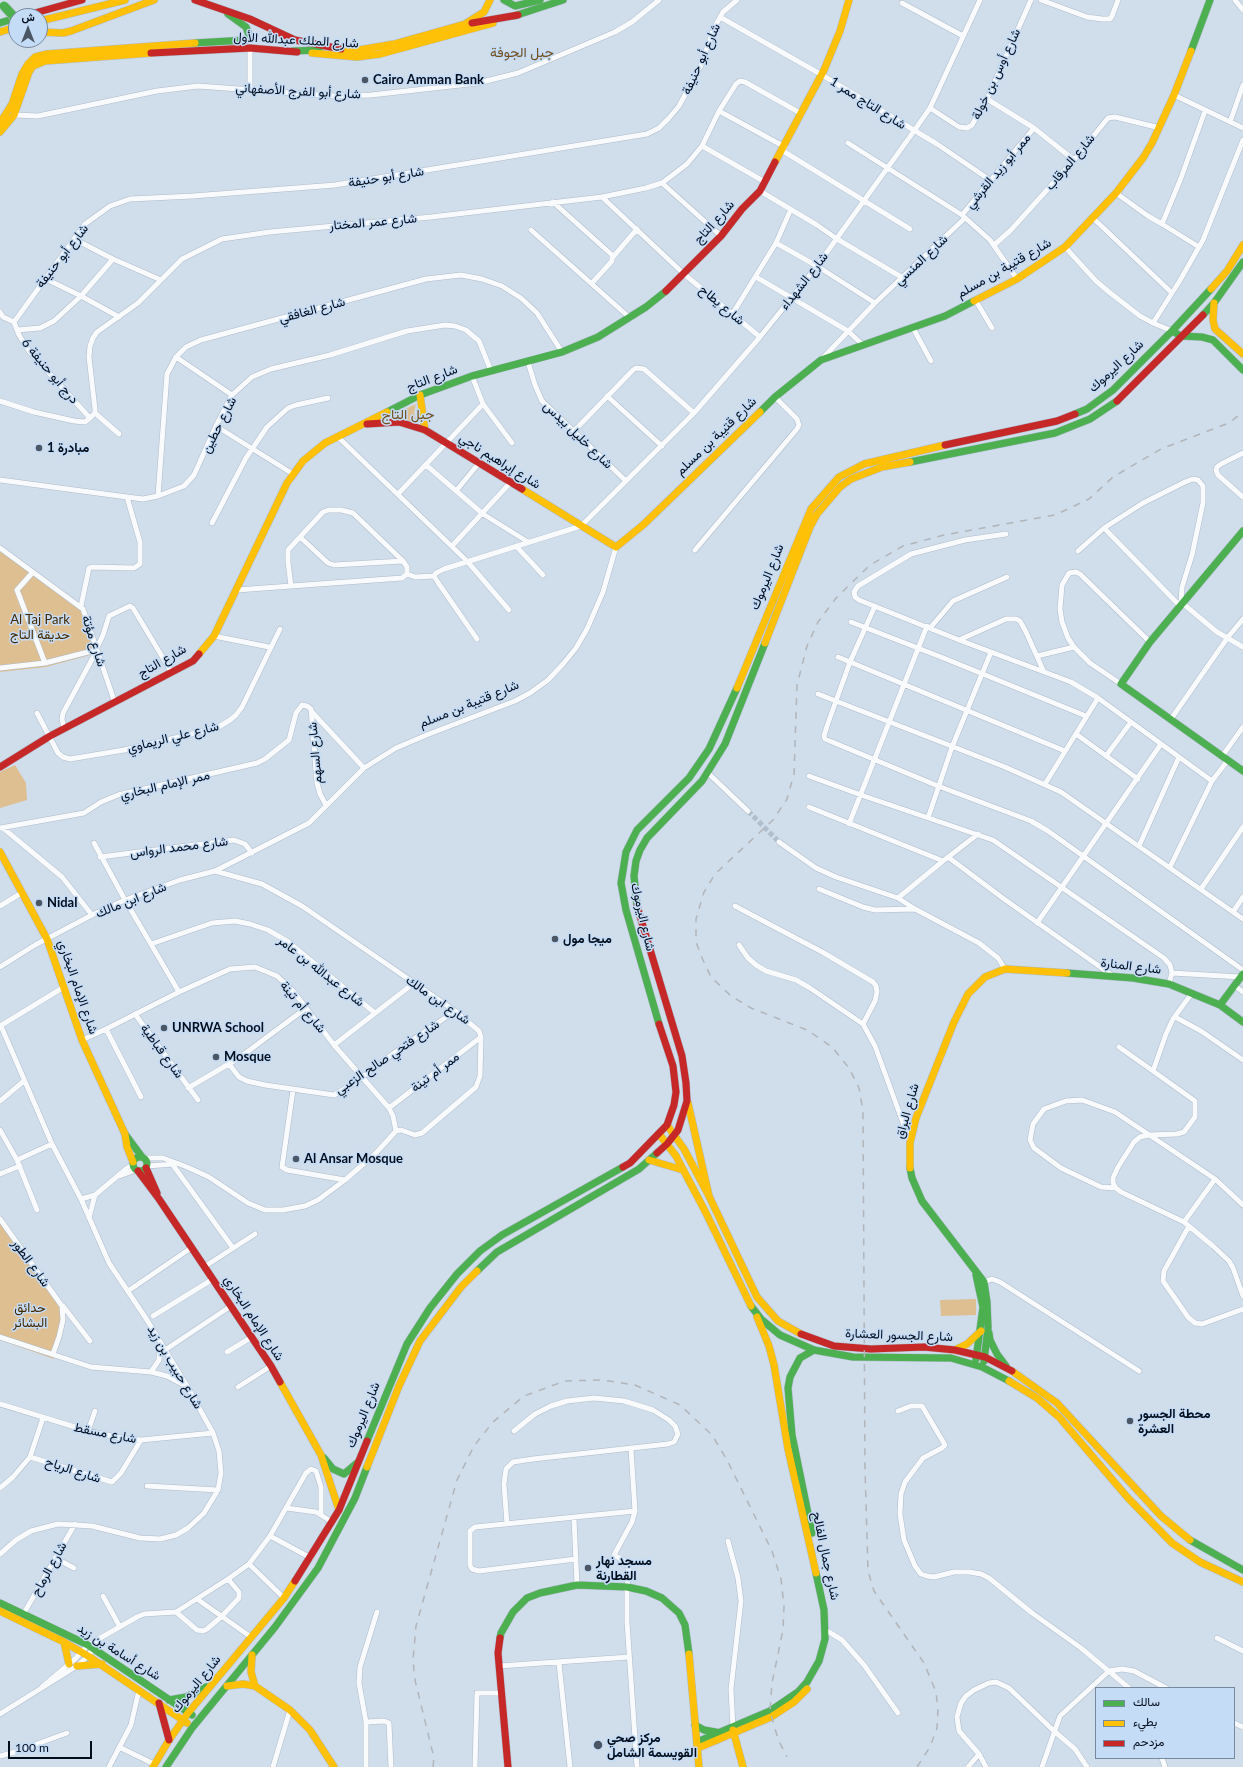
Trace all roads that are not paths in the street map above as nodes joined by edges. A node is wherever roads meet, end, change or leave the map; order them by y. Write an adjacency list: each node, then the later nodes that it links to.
1 (82, 0): 19 (main road)
2 (124, 0): 24 (main road)
3 (154, 0): 26 (main road)
4 (195, 0): 20 (main road)
5 (490, 0): 25 (main road)
6 (504, 0): 7 (main road)
7 (540, 0)
8 (563, 0): 22 (main road, شارع الملك عبدالله الأول)
9 (659, 0): 34 (street, شارع أبو الفرج الأصفهاني)
10 (737, 0): 23 (street, شارع أبو حنيفة)
11 (849, 0): 32 (main road, شارع التاج)
12 (980, 0): 27 (street, شارع الشهداء)
13 (1030, 0): 36 (street, شارع أوس بن خولة)
14 (1041, 0): 15 (street)
15 (1118, 0)
16 (1210, 0): 35 (main road, شارع قتيبة بن مسلم)
17 (1236, 0): 21 (street)
18 (902, 3): 27 (street)
19 (48, 9)
20 (221, 10): 29 (main road); 31 (main road, شارع الملك عبدالله الأول)
21 (1243, 10)
22 (518, 15): 25 (main road); 30 (main road, شارع الملك عبدالله الأول)
23 (720, 17): 32 (street, شارع التاج ممر 1); 71 (street, شارع أبو حنيفة)
24 (48, 19)
25 (464, 24): 29 (main road)
26 (48, 32)
27 (963, 36): 37 (street, شارع الشهداء)
28 (250, 48): 30 (main road, شارع الملك عبدالله الأول); 31 (main road, شارع الملك عبدالله الأول); 34 (street)
29 (334, 49): 30 (main road)
30 (293, 51)
31 (30, 65): 40 (main road, شارع الملك عبدالله الأول)
32 (822, 75): 41 (main road, شارع التاج); 48 (street, شارع التاج ممر 1)
33 (1243, 85): 42 (street)
34 (250, 89): 40 (street, شارع أبو الفرج الأصفهاني)
35 (1174, 95): 38 (street); 45 (main road, شارع قتيبة بن مسلم)
36 (987, 99): 37 (street, شارع أوس بن خولة); 44 (street)
37 (930, 108): 48 (street, شارع الشهداء)
38 (1205, 110): 42 (street); 66 (street)
39 (719, 111): 41 (street, شارع عمر المختار); 51 (street, شارع عمر المختار); 52 (street)
40 (11, 114): 43 (main road); 47 (main road)
41 (802, 114): 52 (main road, شارع التاج)
42 (1230, 122): 46 (street)
43 (0, 123)
44 (1034, 128): 53 (street); 55 (street, ممر أبو زيد القرشي)
45 (1160, 128): 53 (street, شارع المرقاب); 59 (main road, شارع قتيبة بن مسلم)
46 (1243, 128)
47 (0, 132)
48 (914, 132): 54 (street, شارع الشهداء); 55 (street, شارع التاج ممر 1)
49 (1243, 140): 77 (street)
50 (848, 143): 54 (street)
51 (702, 146): 56 (street); 57 (street, شارع عمر المختار)
52 (784, 149): 56 (main road, شارع التاج); 61 (street)
53 (1074, 160): 74 (street, شارع المرقاب)
54 (888, 168): 61 (street, شارع الشهداء); 64 (street)
55 (990, 180): 64 (street, ممر أبو زيد القرشي)
56 (765, 182): 58 (main road, شارع التاج)
57 (662, 183): 60 (street, شارع عمر المختار); 70 (street)
58 (760, 191): 63 (street); 70 (main road, شارع التاج)
59 (1116, 192): 65 (main road, شارع قتيبة بن مسلم); 66 (street)
60 (602, 197): 62 (street, شارع عمر المختار); 67 (street, شارع يطاح)
61 (864, 201): 68 (street); 72 (street, شارع الشهداء)
62 (553, 202): 78 (street); 87 (street, شارع عمر المختار)
63 (791, 209): 72 (street); 73 (street)
64 (964, 216): 74 (street); 85 (street, شارع المنسي)
65 (1093, 218): 76 (main road, شارع قتيبة بن مسلم); 89 (street)
66 (1162, 224): 77 (street)
67 (637, 229): 78 (street); 82 (street, شارع يطاح)
68 (910, 229)
69 (531, 230): 88 (street)
70 (721, 236): 82 (main road, شارع التاج)
71 (74, 238): 79 (street); 84 (street, شارع أبو حنيفة)
72 (836, 239): 81 (street, شارع الشهداء); 85 (street)
73 (776, 243): 81 (street); 83 (street)
74 (994, 245): 86 (street)
75 (1243, 245): 105 (main road, شارع اليرموك)
76 (1065, 247): 86 (main road, شارع قتيبة بن مسلم); 100 (street)
77 (1199, 247): 89 (street)
78 (613, 257): 88 (street)
79 (113, 259): 87 (street); 90 (street)
80 (1243, 262): 94 (main road, شارع اليرموك)
81 (817, 266): 91 (street, شارع الشهداء); 93 (street)
82 (684, 274): 96 (street, شارع يطاح); 98 (main road, شارع التاج)
83 (756, 277): 91 (street); 96 (street)
84 (44, 278): 90 (street); 99 (street, شارع أبو حنيفة)
85 (904, 278): 93 (street, شارع المنسي)
86 (1017, 279): 92 (main road, شارع قتيبة بن مسلم)
87 (161, 280): 97 (street, شارع عمر المختار)
88 (592, 283): 98 (street)
89 (1172, 293): 100 (street)
90 (81, 296): 97 (street); 103 (street)
91 (791, 297): 104 (street); 107 (street, شارع الشهداء)
92 (976, 301): 101 (main road, شارع قتيبة بن مسلم); 102 (street)
93 (875, 303): 104 (street, شارع المنسي)
94 (1214, 303): 106 (main road, شارع اليرموك); 110 (main road)
95 (0, 312): 99 (street)
96 (733, 313): 107 (street, شارع يطاح)
97 (119, 317): 126 (street, شارع عمر المختار)
98 (630, 318): 109 (main road, شارع التاج)
99 (14, 322): 103 (street, درج أبو حنيفة 6)
100 (1153, 323): 105 (street)
101 (913, 328): 108 (main road, شارع قتيبة بن مسلم); 113 (street)
102 (992, 328)
103 (17, 330): 127 (street, درج أبو حنيفة 6)
104 (848, 331): 108 (street); 112 (street, شارع المنسي)
105 (1172, 331): 106 (main road); 311 (main road, شارع اليرموك)
106 (1181, 336): 115 (main road); 229 (main road, شارع اليرموك)
107 (760, 337): 125 (street, شارع الشهداء)
108 (863, 345): 112 (main road, شارع قتيبة بن مسلم)
109 (562, 352): 111 (street, شارع الغافقي); 114 (main road, شارع التاج)
110 (1243, 354)
111 (176, 357): 118 (street); 147 (street, شارع الغافقي)
112 (821, 360): 121 (main road, شارع قتيبة بن مسلم)
113 (931, 361)
114 (528, 362): 116 (main road, شارع التاج); 131 (street, شارع خليل بيدس)
115 (1243, 370)
116 (492, 371): 117 (main road, شارع التاج); 118 (street, شارع حطين)
117 (472, 376): 119 (main road, شارع التاج); 124 (street)
118 (232, 395): 129 (street, شارع حطين)
119 (420, 395): 128 (main road, شارع التاج); 130 (main road)
120 (607, 396): 125 (street); 131 (street); 136 (street)
121 (775, 397): 160 (main road, شارع قتيبة بن مسلم); 162 (street)
122 (328, 398): 137 (street)
123 (0, 401): 127 (street)
124 (483, 404): 134 (street); 135 (street)
125 (694, 413): 136 (street, شارع الشهداء)
126 (94, 414): 127 (street); 132 (street)
127 (90, 418)
128 (362, 424): 130 (main road, شارع إبراهيم ناجي); 133 (main road, شارع التاج)
129 (216, 426): 137 (street); 147 (street, شارع حطين)
130 (425, 430): 134 (main road, شارع إبراهيم ناجي)
131 (574, 431): 143 (street, شارع خليل بيدس)
132 (119, 434)
133 (338, 437): 141 (main road, شارع التاج); 146 (street)
134 (447, 443): 139 (main road, شارع إبراهيم ناجي); 140 (street)
135 (512, 443)
136 (662, 446): 143 (street, شارع الشهداء)
137 (251, 448): 141 (street); 151 (street)
138 (1243, 453): 149 (street)
139 (479, 463): 144 (main road, شارع إبراهيم ناجي); 145 (street)
140 (426, 465): 145 (street); 146 (street)
141 (293, 474): 172 (main road, شارع التاج)
142 (0, 480): 148 (street, شارع حطين)
143 (626, 481): 152 (street, شارع الشهداء)
144 (510, 483): 150 (street); 152 (main road, شارع إبراهيم ناجي)
145 (456, 490): 150 (street)
146 (398, 494): 158 (street)
147 (158, 496): 148 (street, شارع حطين)
148 (127, 497): 174 (street)
149 (1243, 497)
150 (483, 514): 157 (street); 158 (street)
151 (212, 523)
152 (581, 526): 157 (street); 160 (main road, شارع إبراهيم ناجي)
153 (1104, 528): 163 (street); 173 (street); 173 (street)
154 (1243, 531): 173 (main road)
155 (1006, 534): 175 (street)
156 (300, 537): 164 (street); 164 (street); 171 (street)
157 (528, 542): 159 (street)
158 (452, 546): 165 (street)
159 (516, 546): 165 (street); 168 (street)
160 (616, 547): 227 (street, شارع قتيبة بن مسلم)
161 (0, 548): 166 (street, شارع مؤتة)
162 (695, 550)
163 (1078, 551)
164 (403, 560): 167 (street)
165 (467, 561): 169 (street); 176 (street)
166 (33, 572): 174 (street, شارع مؤتة); 196 (street)
167 (407, 574): 169 (street); 171 (street)
168 (543, 575)
169 (434, 576): 184 (street)
170 (1007, 577): 179 (street)
171 (291, 586): 172 (street)
172 (237, 590): 182 (main road, شارع التاج)
173 (1181, 605): 183 (street); 186 (main road)
174 (81, 606): 191 (street, شارع مؤتة)
175 (875, 606): 179 (street); 180 (street)
176 (510, 610)
177 (1243, 619): 183 (street)
178 (851, 622): 180 (street)
179 (928, 627): 185 (street); 190 (street)
180 (865, 628): 190 (street); 195 (street)
181 (280, 629): 189 (street, شارع علي الريماوي)
182 (214, 636): 189 (street); 199 (main road, شارع التاج)
183 (1228, 637): 188 (street); 212 (street)
184 (477, 639)
185 (959, 640): 192 (street); 193 (street)
186 (1150, 642): 187 (street); 202 (main road)
187 (1074, 647): 193 (street); 202 (street)
188 (1243, 647)
189 (270, 648): 218 (street, شارع علي الريماوي)
190 (918, 648): 200 (street); 201 (street)
191 (96, 651): 196 (street); 199 (street); 206 (street, شارع مؤتة); 216 (street)
192 (991, 652): 198 (street); 200 (street)
193 (1038, 656): 198 (street)
194 (838, 657): 195 (street)
195 (850, 662): 201 (street); 205 (street)
196 (45, 663): 197 (street)
197 (0, 668)
198 (1044, 672): 204 (street)
199 (172, 673): 206 (main road, شارع التاج)
200 (982, 674): 208 (street); 211 (street)
201 (905, 684): 208 (street); 213 (street)
202 (1121, 684): 212 (main road)
203 (818, 694): 205 (street)
204 (1098, 698): 211 (street); 214 (street)
205 (836, 701): 213 (street); 225 (street)
206 (115, 703): 216 (main road, شارع التاج)
207 (302, 705): 209 (street, شارع السهم); 243 (street, ممر الإمام البخاري)
208 (967, 710): 220 (street); 221 (street)
209 (312, 712): 227 (street); 236 (street, شارع السهم)
210 (37, 713): 218 (street, شارع علي الريماوي)
211 (1086, 716): 217 (street)
212 (1171, 719): 224 (main road)
213 (889, 722): 220 (street); 225 (street)
214 (1131, 722): 219 (street); 222 (street)
215 (1243, 727): 224 (street)
216 (64, 729): 218 (main road, شارع التاج)
217 (1076, 734): 221 (street); 222 (street)
218 (50, 736): 226 (main road, شارع التاج)
219 (1161, 744): 223 (street); 231 (street)
220 (952, 747): 233 (street); 234 (street)
221 (1065, 750): 233 (street)
222 (1106, 756): 231 (street)
223 (1178, 757): 232 (street); 247 (street)
224 (1226, 758): 228 (main road); 232 (street)
225 (874, 760): 234 (street); 235 (street)
226 (0, 767)
227 (364, 768): 236 (street, شارع قتيبة بن مسلم)
228 (1243, 771)
229 (708, 773): 238 (street); 309 (main road, شارع اليرموك)
230 (809, 776): 235 (street)
231 (1138, 779): 240 (street)
232 (1212, 781): 254 (street)
233 (1045, 784): 240 (street)
234 (938, 786): 239 (street); 250 (street)
235 (861, 795): 239 (street); 241 (street)
236 (326, 805): 249 (street, شارع قتيبة بن مسلم)
237 (809, 807): 241 (street)
238 (748, 811)
239 (928, 818): 244 (street)
240 (1106, 822): 247 (street); 250 (street)
241 (849, 824): 253 (street)
242 (1243, 827): 258 (street)
243 (2, 828): 267 (street)
244 (978, 834): 252 (street); 256 (street)
245 (779, 842): 261 (street)
246 (94, 843): 251 (street)
247 (1139, 846): 254 (street)
248 (0, 852): 259 (main road, شارع الإمام البخاري)
249 (252, 853): 251 (street, شارع محمد الرواس); 255 (street, شارع قتيبة بن مسلم)
250 (1083, 854): 256 (street); 276 (street)
251 (100, 857): 262 (street)
252 (948, 857): 253 (street); 269 (street)
253 (943, 861): 261 (street)
254 (1170, 867): 258 (street)
255 (214, 871): 262 (street, شارع ابن مالك); 278 (street, شارع ابن مالك)
256 (1062, 887): 269 (street); 275 (street)
257 (819, 889): 265 (street)
258 (1201, 889): 266 (street)
259 (23, 892): 263 (street); 270 (main road, شارع الإمام البخاري)
260 (1243, 897): 266 (street)
261 (898, 898): 265 (street)
262 (125, 900): 267 (street, شارع ابن مالك); 271 (street)
263 (0, 906)
264 (735, 906): 292 (street)
265 (915, 909): 274 (street)
266 (1233, 912): 268 (street)
267 (92, 915): 270 (street, شارع ابن مالك)
268 (1243, 919)
269 (1037, 922): 277 (street)
270 (47, 939): 273 (street, شارع ابن مالك); 281 (main road, شارع الإمام البخاري)
271 (151, 944): 282 (street); 288 (street, شارع عبدالله بن عامر)
272 (739, 945): 292 (street)
273 (0, 967)
274 (1005, 969): 277 (main road, شارع المنارة); 317 (main road, شارع البراق)
275 (1172, 973): 276 (street); 279 (street)
276 (1242, 974): 280 (main road)
277 (1114, 976): 279 (main road, شارع المنارة)
278 (414, 983): 287 (street, شارع ابن مالك); 288 (street)
279 (1170, 984): 284 (main road, شارع المنارة)
280 (1235, 986): 283 (street); 285 (main road)
281 (64, 987): 293 (street); 296 (main road, شارع الإمام البخاري)
282 (179, 992): 286 (street, شارع أم تينة); 289 (street, شارع أم تينة)
283 (1243, 992)
284 (1192, 993): 285 (main road, شارع المنارة); 290 (street)
285 (1220, 1006): 291 (main road, شارع المنارة)
286 (306, 1008): 297 (street, شارع أم تينة); 300 (street, شارع قباطية)
287 (455, 1011): 295 (street, شارع ابن مالك); 302 (street, شارع فتحي صالح الزعبي)
288 (375, 1013): 297 (street)
289 (135, 1014): 294 (street, شارع أم تينة); 304 (street, شارع قباطية)
290 (1175, 1017): 299 (street); 301 (street)
291 (1243, 1022)
292 (863, 1024): 317 (street)
293 (0, 1026): 303 (street, شارع حبيب بن زيد)
294 (106, 1029): 296 (street, شارع أم تينة); 306 (street)
295 (481, 1037): 310 (street, ممر أم تينة); 313 (street, شارع ابن مالك)
296 (82, 1040): 323 (main road, شارع الإمام البخاري)
297 (334, 1045): 302 (street, شارع أم تينة)
298 (1119, 1047): 301 (street)
299 (1243, 1060)
300 (229, 1064): 304 (street, شارع قباطية); 305 (street, شارع فتحي صالح الزعبي)
301 (1153, 1071): 316 (street)
302 (362, 1076): 305 (street, شارع فتحي صالح الزعبي); 310 (street, شارع أم تينة)
303 (24, 1080): 308 (street); 318 (street, شارع حبيب بن زيد)
304 (188, 1088): 307 (street, شارع قباطية)
305 (293, 1090): 328 (street)
306 (141, 1097)
307 (198, 1100)
308 (0, 1101)
309 (687, 1101): 315 (main road, شارع اليرموك); 331 (main road)
310 (389, 1108): 313 (street, شارع أم تينة)
311 (666, 1125): 314 (main road, شارع اليرموك); 315 (main road, شارع الجسور العشارة)
312 (0, 1130): 320 (street)
313 (396, 1131): 328 (street)
314 (659, 1134): 319 (main road); 382 (main road, شارع اليرموك)
315 (675, 1135): 319 (main road, شارع اليرموك); 331 (main road, شارع الجسور العشارة)
316 (1149, 1135): 327 (street); 329 (street); 329 (street)
317 (910, 1143): 343 (main road, شارع البراق)
318 (52, 1144): 320 (street); 332 (street, شارع حبيب بن زيد)
319 (667, 1144): 321 (main road, شارع اليرموك); 325 (main road, شارع الجسور العشارة)
320 (17, 1160): 324 (street)
321 (649, 1160): 325 (main road); 423 (main road, شارع اليرموك)
322 (170, 1162): 323 (street); 328 (street); 341 (street)
323 (140, 1165): 330 (street); 340 (main road, شارع الإمام البخاري)
324 (20, 1166): 326 (street); 334 (street)
325 (683, 1170): 351 (main road, شارع الجسور العشارة)
326 (0, 1174)
327 (1215, 1179): 333 (street); 337 (street)
328 (345, 1180)
329 (1116, 1188): 337 (street)
330 (95, 1194): 332 (street); 335 (street)
331 (709, 1196): 360 (main road, شارع الجسور العشارة)
332 (81, 1199): 335 (street, شارع حبيب بن زيد)
333 (1243, 1205)
334 (37, 1210)
335 (89, 1218): 346 (street, شارع حبيب بن زيد)
336 (0, 1219): 348 (street, شارع الطور)
337 (1184, 1222): 338 (street)
338 (1189, 1226): 347 (street); 350 (street)
339 (255, 1234): 341 (street)
340 (191, 1248): 342 (main road, شارع الإمام البخاري); 346 (street)
341 (233, 1248): 342 (street)
342 (204, 1267): 344 (main road, شارع الإمام البخاري)
343 (974, 1269): 345 (main road, شارع البراق); 353 (main road, شارع البراق)
344 (213, 1279): 349 (main road, شارع الإمام البخاري); 352 (street)
345 (984, 1282): 353 (main road, شارع البراق); 367 (street)
346 (128, 1291): 357 (street, شارع حبيب بن زيد)
347 (1243, 1296)
348 (62, 1306): 356 (street, شارع الطور); 362 (street)
349 (231, 1306): 355 (main road, شارع الإمام البخاري); 358 (street)
350 (1243, 1309)
351 (755, 1311): 359 (main road, شارع الجسور العشارة); 448 (main road, شارع جمال الفالح)
352 (153, 1316)
353 (984, 1329): 360 (main road); 363 (main road, شارع البراق); 366 (main road)
354 (0, 1337): 362 (street)
355 (252, 1337): 361 (street); 364 (main road, شارع الإمام البخاري)
356 (90, 1341)
357 (160, 1341): 358 (street, شارع حبيب بن زيد); 368 (street)
358 (165, 1350): 369 (street, شارع حبيب بن زيد)
359 (814, 1350): 365 (main road, شارع الجسور العشارة); 417 (main road, شارع جمال الفالح)
360 (955, 1350): 363 (main road, شارع الجسور العشارة)
361 (227, 1352)
362 (53, 1354): 368 (street)
363 (981, 1356): 365 (main road, شارع البراق); 366 (main road, شارع الجسور العشارة)
364 (271, 1366): 370 (street); 380 (main road, شارع الإمام البخاري)
365 (978, 1366): 404 (main road, شارع الجسور العشارة)
366 (1008, 1368): 402 (main road, شارع الجسور العشارة)
367 (1139, 1371)
368 (151, 1372): 369 (street)
369 (187, 1386): 377 (street, شارع حبيب بن زيد)
370 (238, 1388)
371 (0, 1404): 374 (street, شارع مسقط)
372 (95, 1411): 375 (street)
373 (898, 1411): 429 (street)
374 (43, 1418): 375 (street, شارع مسقط); 381 (street)
375 (88, 1431): 378 (street, شارع مسقط)
376 (514, 1431): 379 (street)
377 (213, 1433): 378 (street, شارع مسقط); 385 (street, شارع حبيب بن زيد)
378 (141, 1440): 381 (street, شارع الرياح)
379 (630, 1449): 388 (street); 393 (street)
380 (321, 1455): 382 (main road, شارع الإمام البخاري); 387 (main road, شارع الإمام البخاري)
381 (30, 1457): 384 (street)
382 (358, 1462): 387 (main road, شارع اليرموك)
383 (148, 1486): 385 (street)
384 (0, 1488)
385 (218, 1490): 392 (street, شارع حبيب بن زيد)
386 (286, 1508): 389 (street); 389 (street); 394 (street)
387 (339, 1510): 391 (main road, شارع اليرموك)
388 (635, 1511): 390 (street); 406 (street)
389 (321, 1514): 391 (street)
390 (574, 1518): 393 (street); 399 (street)
391 (332, 1522): 398 (main road, شارع اليرموك)
392 (75, 1524): 396 (street, شارع حبيب بن زيد); 397 (street, شارع الرماح)
393 (507, 1524): 399 (street)
394 (270, 1536): 398 (street); 400 (street)
395 (728, 1541): 448 (street)
396 (0, 1554)
397 (55, 1558): 401 (street); 414 (street, شارع الرماح)
398 (311, 1558): 408 (main road, شارع اليرموك)
399 (576, 1559): 405 (street)
400 (249, 1564): 403 (street); 408 (street)
401 (74, 1568)
402 (1243, 1570)
403 (228, 1579): 409 (street); 415 (street)
404 (1243, 1582)
405 (576, 1585): 406 (main road); 428 (main road)
406 (627, 1586): 424 (street); 446 (main road)
407 (103, 1596): 416 (street)
408 (284, 1598): 418 (main road, شارع اليرموك)
409 (198, 1599): 412 (street); 415 (street)
410 (0, 1603): 414 (main road, شارع أسامة بن زيد)
411 (0, 1611): 420 (main road, شارع أسامة بن زيد)
412 (176, 1612): 415 (street); 416 (street)
413 (377, 1612): 445 (street)
414 (24, 1614): 421 (main road, شارع أسامة بن زيد)
415 (221, 1617): 418 (street)
416 (120, 1627): 421 (street)
417 (829, 1632): 441 (street); 448 (main road, شارع جمال الفالح)
418 (251, 1637): 430 (main road, شارع اليرموك)
419 (1217, 1638): 422 (street)
420 (64, 1642): 421 (main road, شارع أسامة بن زيد); 427 (main road)
421 (88, 1650): 426 (main road, شارع أسامة بن زيد); 427 (street); 427 (street); 438 (main road, شارع أسامة بن زيد)
422 (1243, 1651)
423 (253, 1652): 431 (main road, شارع اليرموك); 432 (main road)
424 (629, 1658): 425 (street); 467 (street)
425 (559, 1663): 428 (street); 466 (street)
426 (102, 1664): 427 (main road); 436 (main road, شارع أسامة بن زيد)
427 (73, 1665): 433 (street); 433 (street)
428 (499, 1666): 437 (main road)
429 (1108, 1671): 434 (street); 435 (street); 449 (street)
430 (211, 1685): 438 (main road); 443 (main road, شارع اليرموك)
431 (227, 1686): 432 (main road); 444 (main road, شارع اليرموك)
432 (255, 1686): 440 (main road)
433 (42, 1687): 442 (street)
434 (1128, 1687)
435 (1164, 1687)
436 (139, 1690): 439 (main road, شارع أسامة بن زيد); 454 (street)
437 (502, 1694): 464 (street); 465 (main road)
438 (168, 1700): 443 (main road, شارع أسامة بن زيد)
439 (159, 1704): 443 (main road, شارع أسامة بن زيد); 452 (main road)
440 (290, 1710): 460 (street); 461 (main road)
441 (898, 1713)
442 (0, 1714)
443 (186, 1716): 444 (main road, شارع أسامة بن زيد); 447 (main road, شارع أسامة بن زيد); 452 (main road, شارع اليرموك)
444 (198, 1720): 447 (main road, شارع اليرموك)
445 (366, 1722): 462 (street); 463 (street)
446 (695, 1725): 451 (main road); 453 (main road)
447 (192, 1728): 459 (main road, شارع اليرموك)
448 (733, 1731): 451 (main road, شارع جمال الفالح); 453 (main road, شارع جمال الفالح); 469 (main road)
449 (1054, 1731): 455 (street); 472 (street); 473 (street)
450 (67, 1733): 456 (street)
451 (721, 1733): 453 (main road, شارع جمال الفالح)
452 (168, 1740): 457 (main road, شارع اليرموك)
453 (698, 1745): 468 (main road)
454 (119, 1747): 457 (street); 458 (street)
455 (979, 1754): 470 (street); 471 (street)
456 (0, 1756)
457 (153, 1765)
458 (109, 1767)
459 (166, 1767)
460 (273, 1767)
461 (334, 1767)
462 (366, 1767)
463 (391, 1767)
464 (475, 1767)
465 (508, 1767)
466 (570, 1767)
467 (637, 1767)
468 (699, 1767)
469 (743, 1767)
470 (968, 1767)
471 (986, 1767)
472 (1042, 1767)
473 (1088, 1767)

